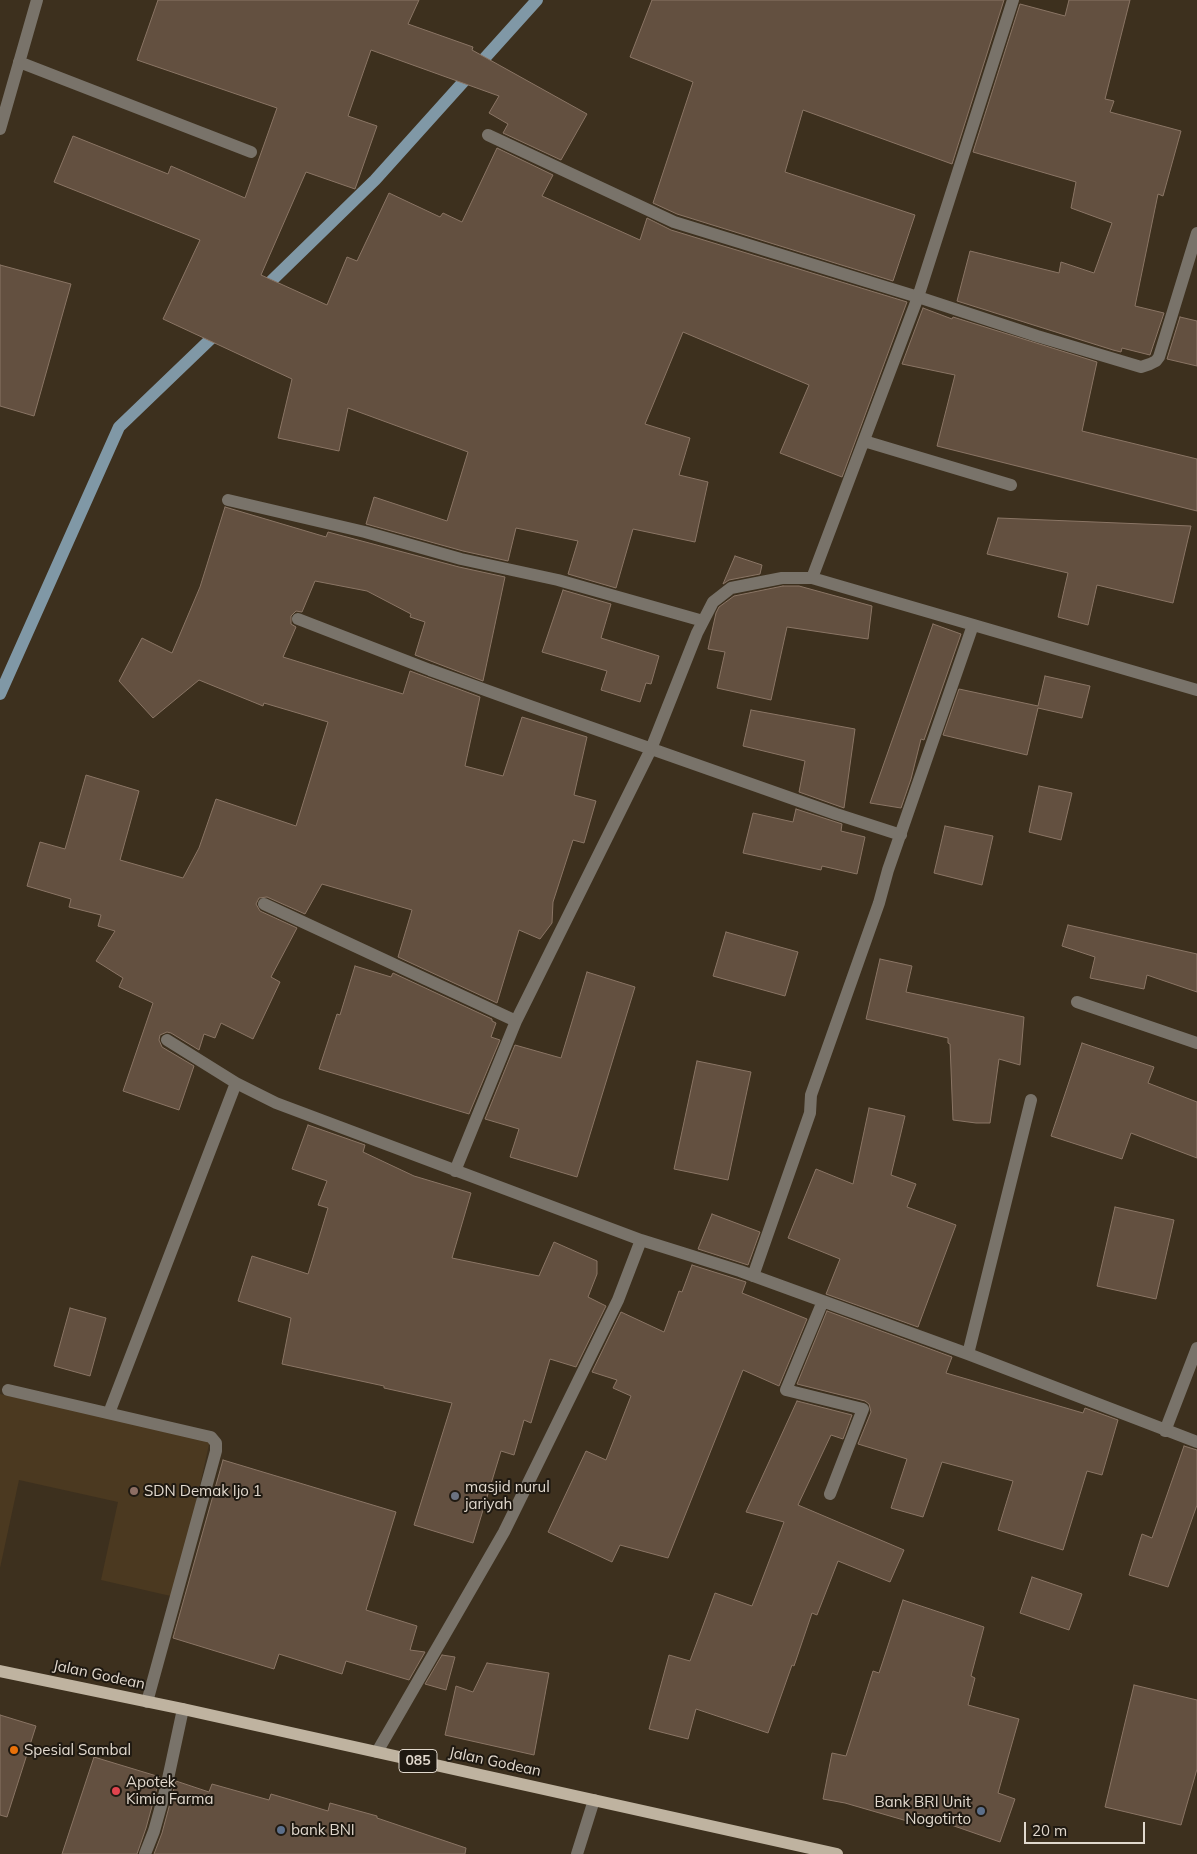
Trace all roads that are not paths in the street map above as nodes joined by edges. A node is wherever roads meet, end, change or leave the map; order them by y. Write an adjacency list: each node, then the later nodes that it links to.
1 (37, 0): 3 (street)
2 (1013, 0): 8 (street)
3 (19, 62): 4 (street); 6 (street)
4 (0, 129)
5 (488, 135): 8 (street)
6 (251, 152)
7 (1197, 232): 8 (street)
8 (918, 297): 9 (street)
9 (864, 441): 10 (street); 12 (street)
10 (1011, 485)
11 (228, 500): 14 (street)
12 (812, 578): 14 (street); 15 (street)
13 (298, 619): 17 (street)
14 (703, 621): 17 (street)
15 (973, 625): 16 (street); 18 (street)
16 (1197, 690)
17 (651, 749): 18 (street); 21 (street)
18 (901, 835): 28 (street)
19 (264, 904): 21 (street)
20 (1077, 1002): 23 (street)
21 (516, 1020): 26 (street)
22 (167, 1040): 24 (street)
23 (1197, 1043)
24 (236, 1083): 26 (street); 33 (street)
25 (1031, 1100): 31 (street)
26 (455, 1171): 27 (street)
27 (641, 1240): 28 (street); 40 (street)
28 (754, 1276): 29 (street)
29 (823, 1301): 31 (street); 36 (street)
30 (1197, 1348): 34 (street)
31 (968, 1354): 34 (street)
32 (8, 1390): 33 (street)
33 (109, 1413): 38 (street)
34 (1165, 1431): 35 (street)
35 (1197, 1442)
36 (830, 1494)
37 (0, 1671): 38 (main road, Jalan Godean / 085)
38 (147, 1702): 39 (main road, Jalan Godean / 085)
39 (183, 1709): 40 (main road, Jalan Godean / 085); 42 (street)
40 (377, 1752): 41 (main road, Jalan Godean / 085)
41 (594, 1800): 43 (street); 44 (main road, Jalan Godean / 085)
42 (145, 1854)
43 (577, 1854)
44 (836, 1854)

